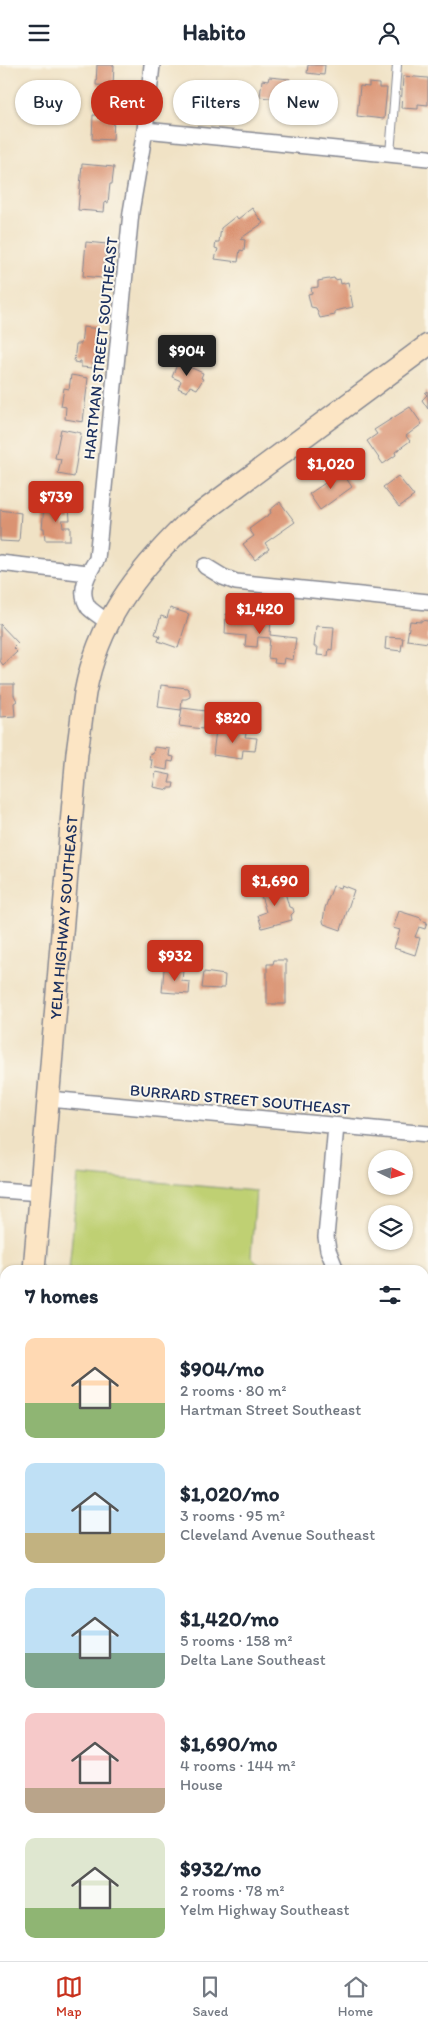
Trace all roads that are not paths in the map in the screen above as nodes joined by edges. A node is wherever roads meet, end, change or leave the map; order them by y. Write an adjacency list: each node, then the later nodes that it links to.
1 (152, 65): 3 (street, HARTMAN STREET SOUTHEAST)
2 (397, 65): 4 (lane)
3 (144, 130): 4 (street); 9 (street, HARTMAN STREET SOUTHEAST)
4 (390, 154): 5 (street)
5 (428, 158)
6 (428, 345): 11 (main road, YELM HIGHWAY SOUTHEAST)
7 (0, 563): 9 (street)
8 (205, 566): 10 (street)
9 (88, 573): 11 (street, HARTMAN STREET SOUTHEAST)
10 (428, 602)
11 (108, 623): 12 (main road, YELM HIGHWAY SOUTHEAST)
12 (49, 1099): 13 (street, BURRARD STREET SOUTHEAST); 16 (main road, YELM HIGHWAY SOUTHEAST)
13 (336, 1126): 14 (street, BURRARD STREET SOUTHEAST); 18 (street)
14 (428, 1134)
15 (0, 1190): 16 (street)
16 (41, 1193): 17 (main road, YELM HIGHWAY SOUTHEAST)
17 (34, 1265)
18 (334, 1265)

